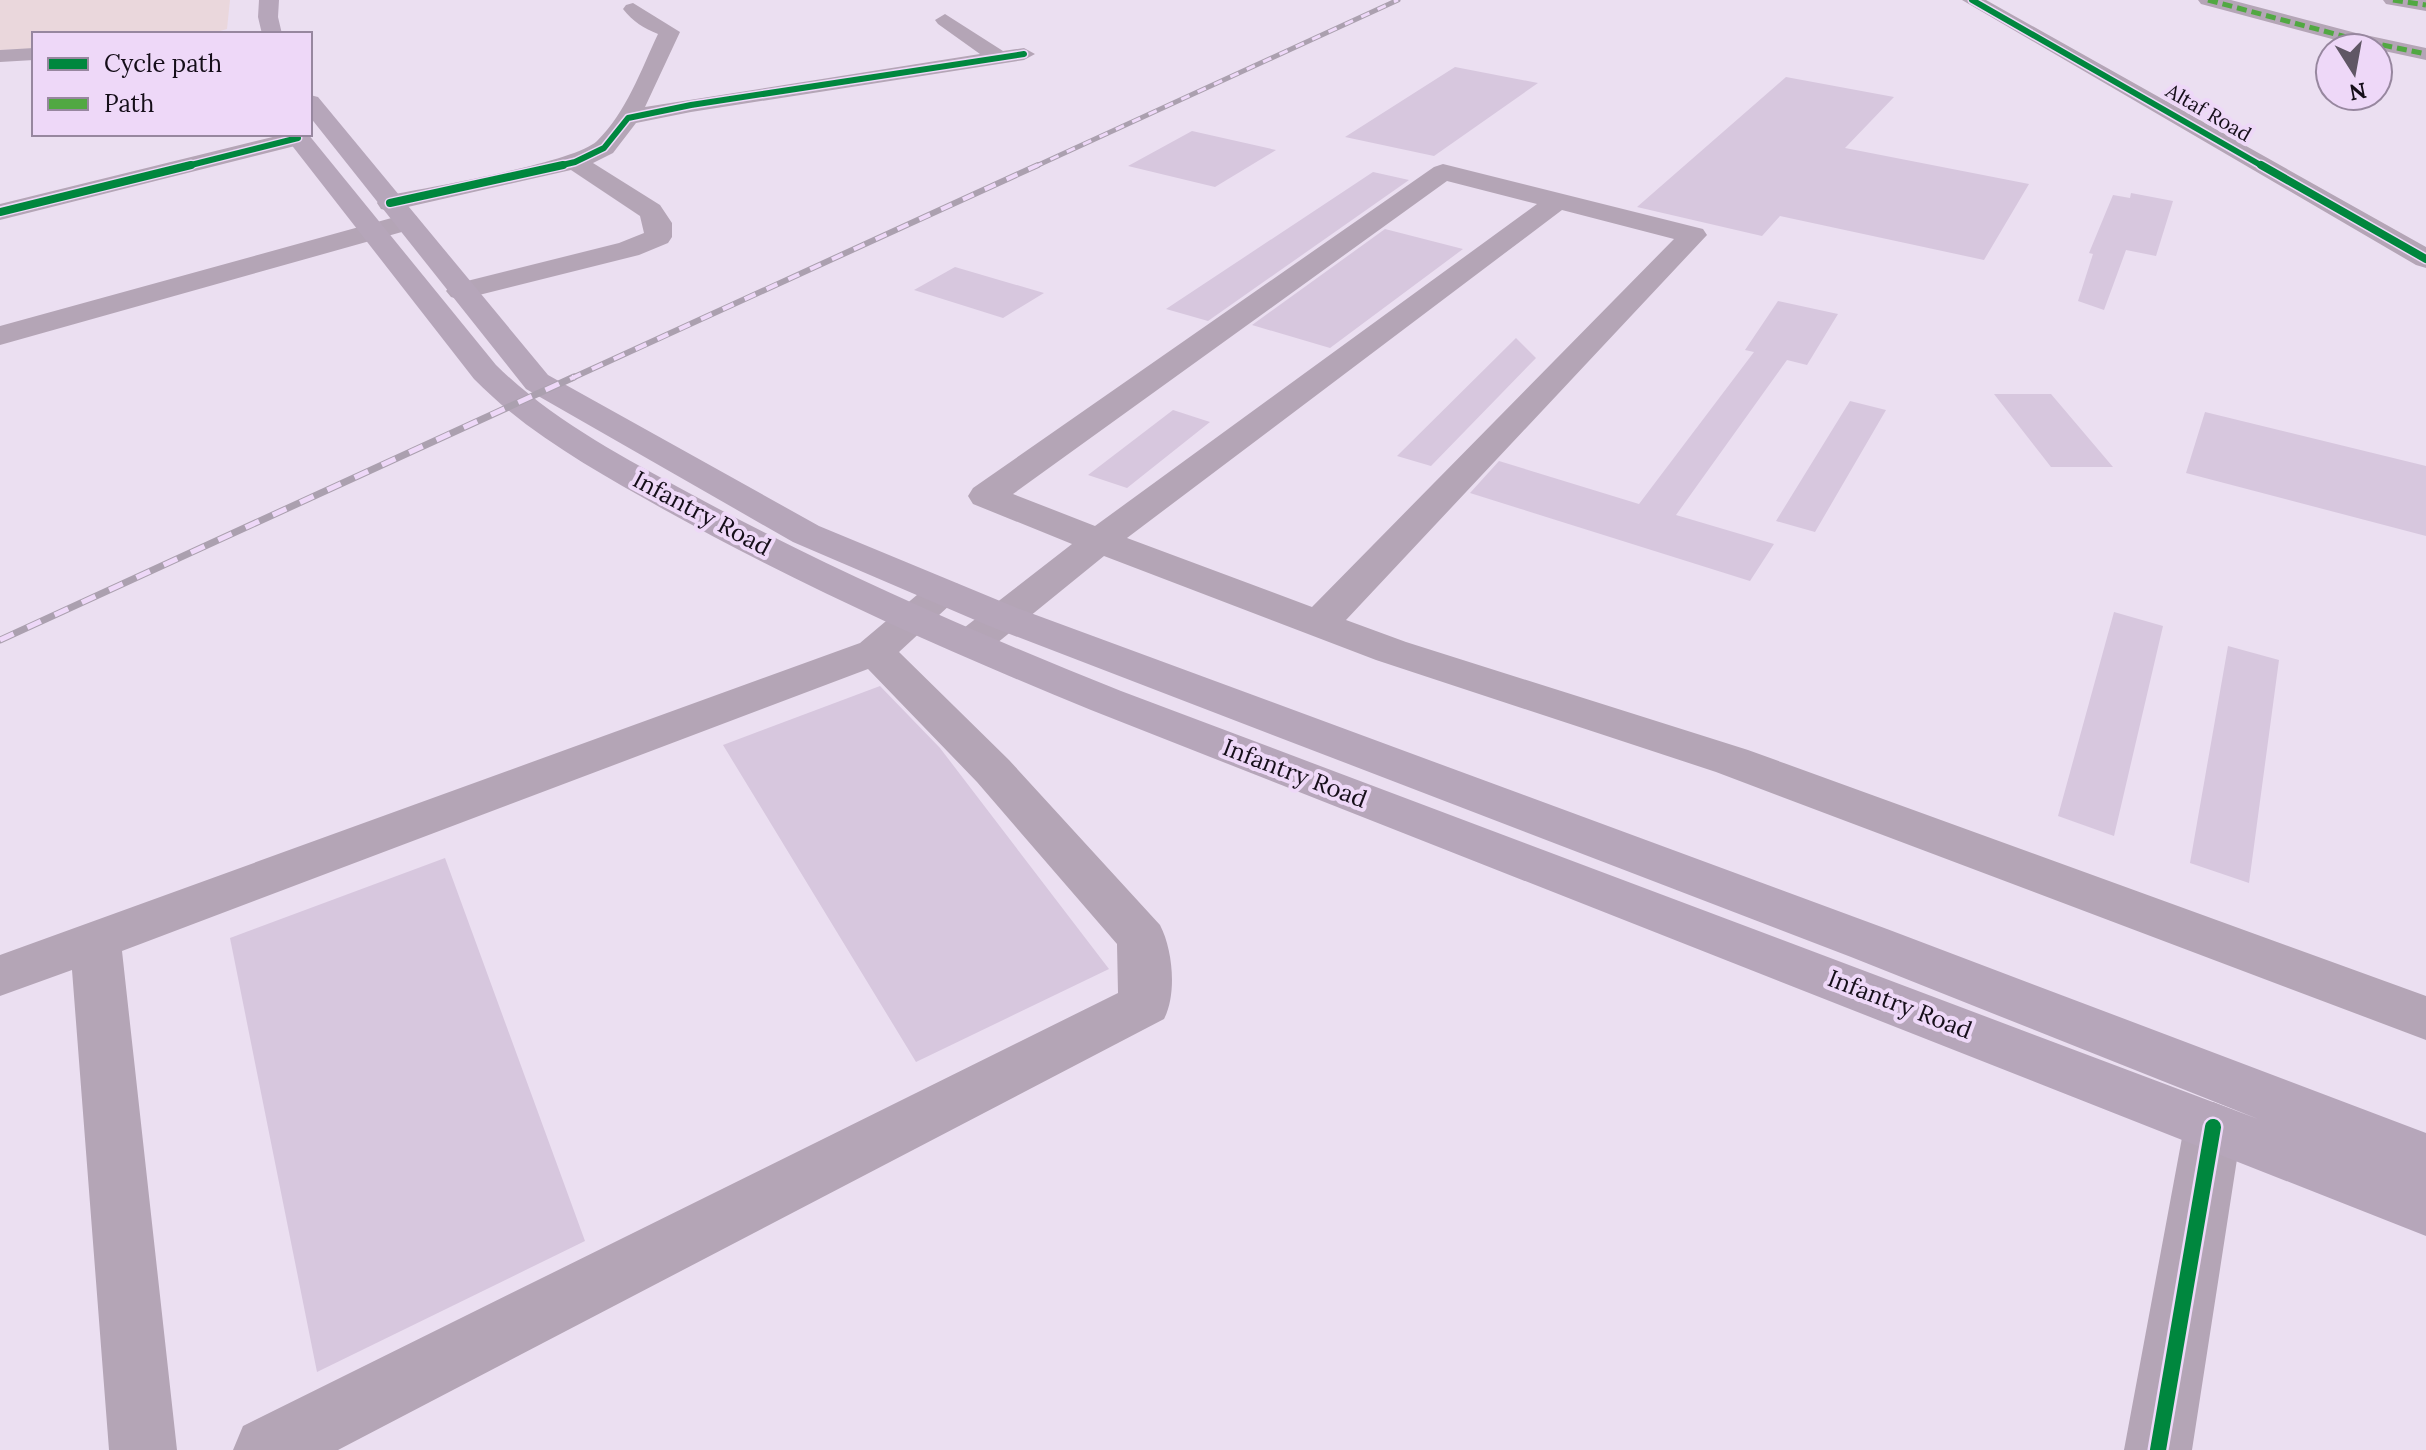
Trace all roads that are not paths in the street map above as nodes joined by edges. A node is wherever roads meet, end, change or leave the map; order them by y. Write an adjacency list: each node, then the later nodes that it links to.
1 (269, 0): 8 (main road)
2 (1972, 0): 21 (street, Altaf Road)
3 (2208, 0): 11 (street)
4 (2393, 0): 5 (street)
5 (2426, 5)
6 (633, 9): 14 (street)
7 (945, 20): 13 (street)
8 (272, 32)
9 (32, 54): 12 (street)
10 (1024, 54): 13 (street)
11 (2426, 54)
12 (0, 56)
13 (998, 57): 14 (street)
14 (628, 118): 17 (street)
15 (263, 136): 19 (street)
16 (312, 136): 20 (main road, Infantry Road)
17 (575, 162): 20 (street); 22 (street)
18 (1557, 201): 24 (street); 24 (street); 26 (street)
19 (0, 212)
20 (390, 218): 22 (main road, Infantry Road); 23 (street); 25 (main road, Infantry Road)
21 (2423, 255)
22 (461, 291): 25 (main road, Infantry Road)
23 (0, 336)
24 (1099, 541): 26 (street); 27 (street)
25 (911, 621): 27 (main road, Infantry Road); 28 (street); 35 (street)
26 (1319, 624): 30 (street)
27 (987, 630): 31 (main road, Infantry Road); 32 (main road, Infantry Road)
28 (95, 941): 29 (street); 34 (street)
29 (0, 976)
30 (2426, 1018)
31 (2213, 1127): 33 (main road, Infantry Road); 36 (street)
32 (2426, 1159)
33 (2426, 1209)
34 (143, 1450)
35 (267, 1450)
36 (2158, 1450)

